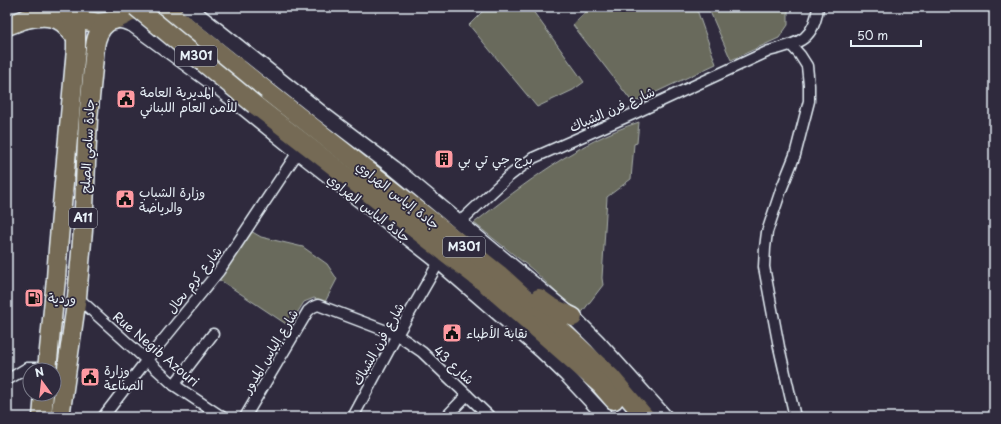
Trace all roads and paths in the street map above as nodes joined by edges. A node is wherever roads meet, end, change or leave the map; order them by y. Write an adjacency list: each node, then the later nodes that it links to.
1 (136, 7): 9 (highway); 17 (highway, جادة إلياس الهراوي / M301, bridge)
2 (145, 7): 11 (street)
3 (163, 7): 17 (highway, جادة إلياس الهراوي / M301)
4 (188, 7): 15 (street)
5 (818, 7): 12 (street, شارع فرن الشباك)
6 (65, 11): 7 (highway); 9 (highway); 13 (highway, جادة سامي الصلح / A11)
7 (31, 12): 8 (highway); 10 (highway); 13 (highway)
8 (7, 17)
9 (112, 21): 11 (street, جادة الياس الهراوي); 18 (highway, جادة سامي الصلح / A11)
10 (7, 26)
11 (137, 28): 14 (street, جادة الياس الهراوي)
12 (791, 45): 15 (street, شارع فرن الشباك); 43 (street)
13 (76, 49): 25 (highway, جادة سامي الصلح / A11)
14 (298, 152): 16 (street, جادة الياس الهراوي); 24 (street, شارع كرم ىحال)
15 (460, 222): 20 (street, جادة إلياس الهراوي)
16 (440, 262): 22 (street, شارع فرن الشباك); 23 (street, جادة الياس الهراوي)
17 (493, 280): 20 (highway); 23 (highway); 40 (highway, جادة إلياس الهراوي / M301); 41 (highway, جادة إلياس الهراوي / M301)
18 (76, 297): 24 (street, Rue Negib Azouri); 32 (highway, جادة سامي الصلح / A11)
19 (321, 305): 22 (street, شارع 43); 35 (street, شارع إلياس المدور)
20 (572, 317): 42 (street, جادة إلياس الهراوي)
21 (213, 334): 28 (street)
22 (397, 335): 29 (street, شارع 43); 36 (street, شارع فرن الشباك)
23 (542, 351): 39 (street, جادة الياس الهراوي)
24 (146, 361): 28 (street, Rue Negib Azouri); 33 (street, شارع كرم ىحال)
25 (48, 362)
26 (22, 371): 27 (street)
27 (7, 380)
28 (174, 385): 34 (street, Rue Negib Azouri)
29 (467, 395): 37 (street); 38 (street, شارع 43)
30 (43, 402): 31 (highway)
31 (42, 417)
32 (60, 417)
33 (103, 417)
34 (222, 417)
35 (245, 417)
36 (353, 417)
37 (446, 417)
38 (490, 417)
39 (606, 417)
40 (630, 417)
41 (646, 417)
42 (665, 417)
43 (795, 417)

